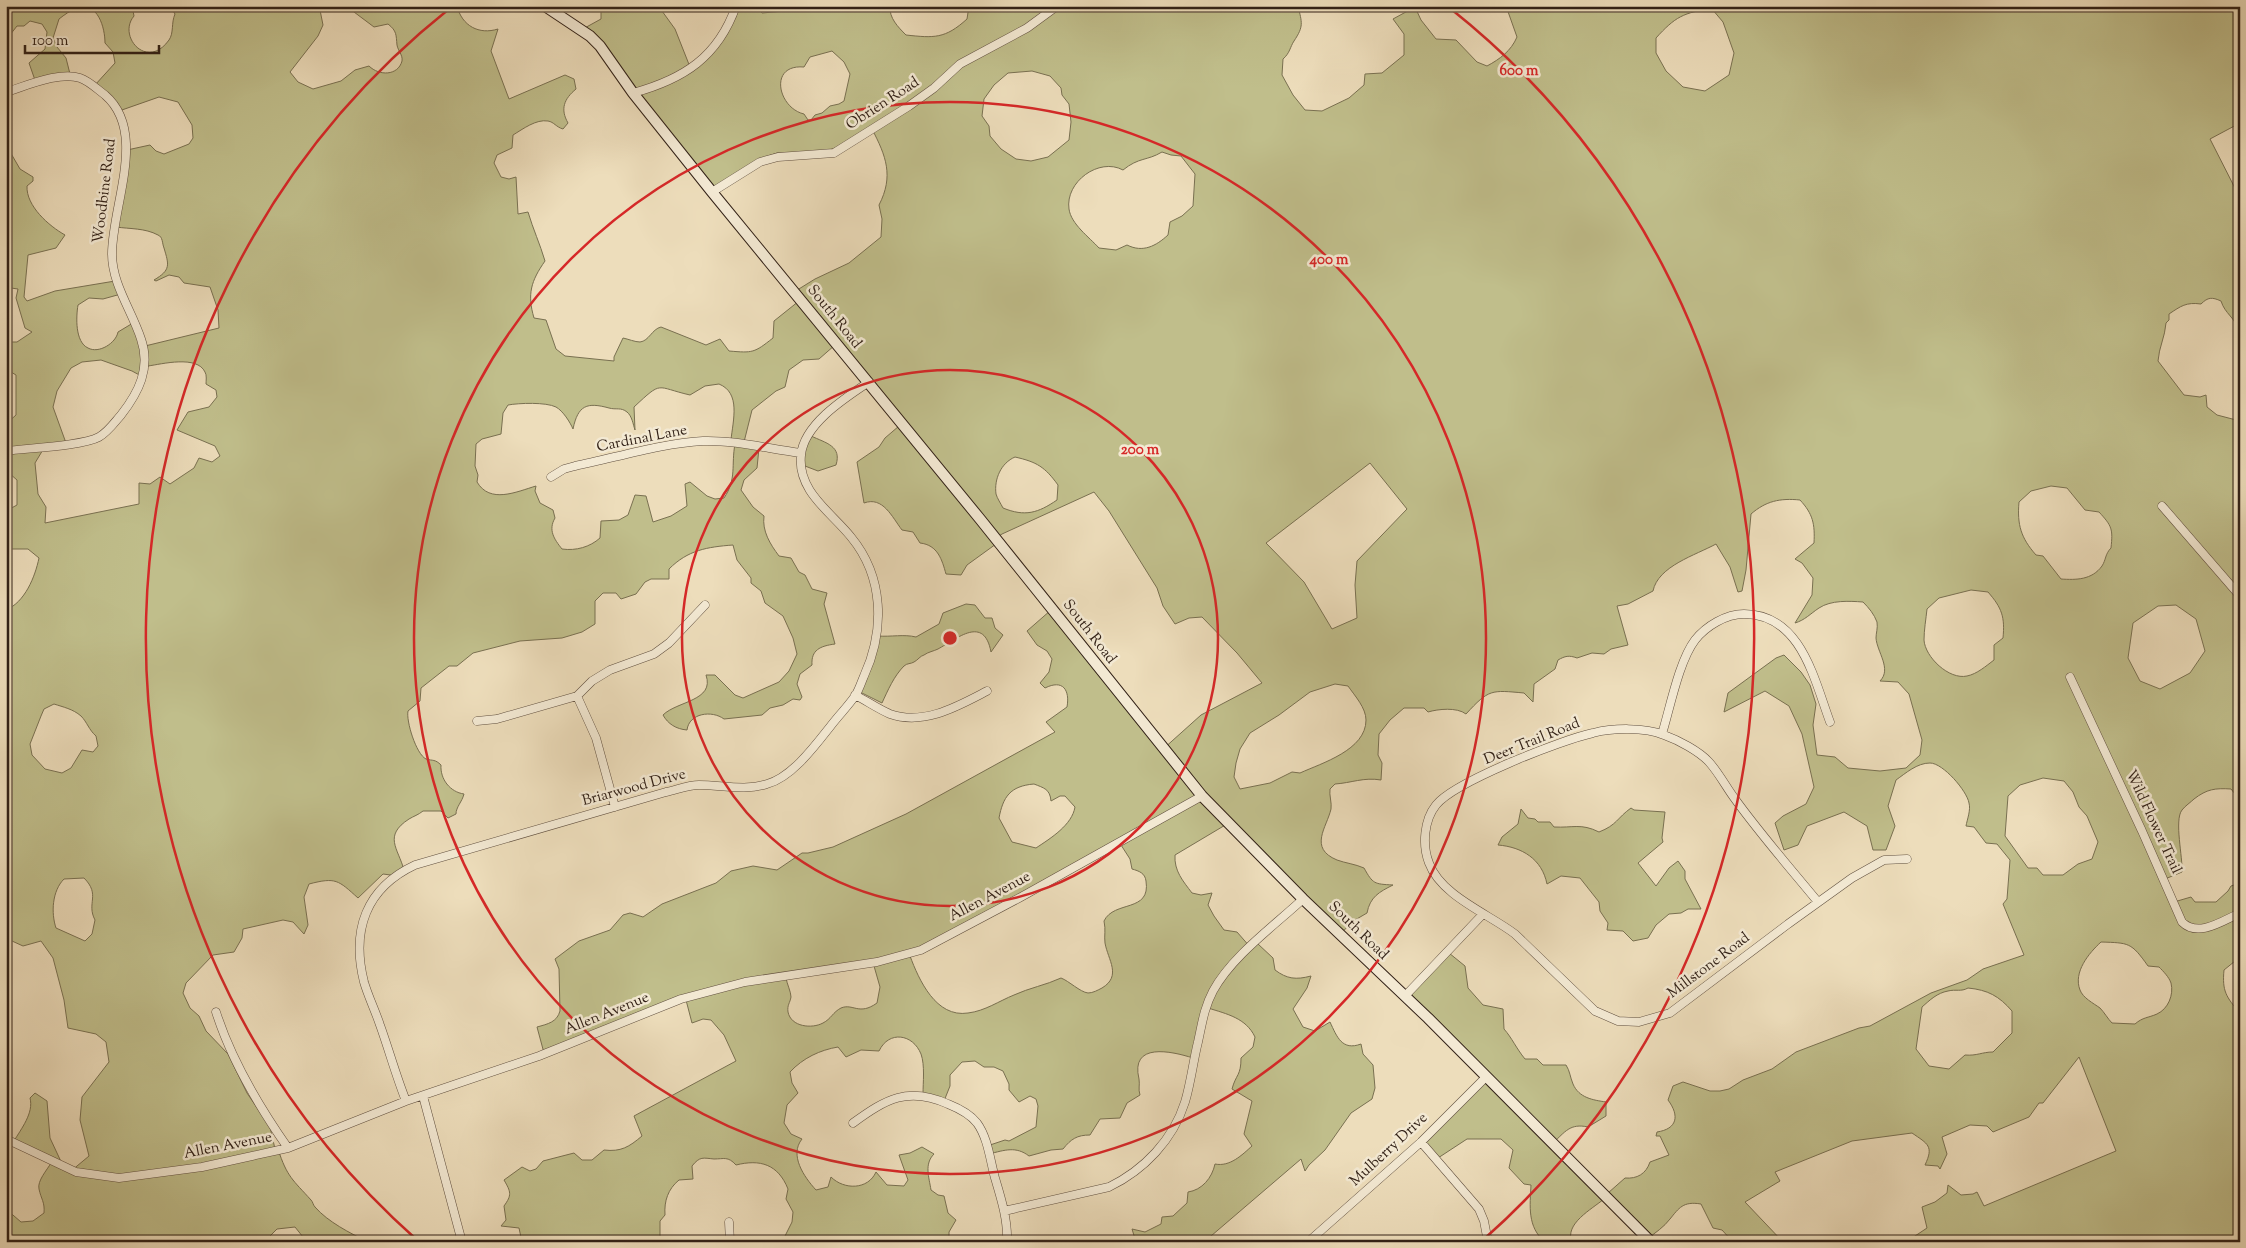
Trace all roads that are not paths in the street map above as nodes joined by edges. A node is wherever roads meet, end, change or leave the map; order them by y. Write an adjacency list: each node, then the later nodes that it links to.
1 (545, 6): 5 (street, South Road)
2 (736, 6): 5 (street)
3 (1057, 6): 6 (street, Obrien Road)
4 (6, 92): 8 (street, Woodbine Road)
5 (633, 93): 6 (street, South Road)
6 (712, 192): 7 (street, South Road)
7 (869, 382): 9 (street); 21 (street, South Road)
8 (6, 451)
9 (801, 453): 10 (street, Cardinal Lane); 16 (street, Briarwood Drive)
10 (551, 477)
11 (2162, 506): 12 (street)
12 (2240, 596)
13 (705, 606): 17 (street)
14 (2070, 677): 27 (street, Wild Flower Trail)
15 (987, 691): 16 (street)
16 (856, 695): 22 (street, Briarwood Drive)
17 (577, 696): 18 (street); 22 (street)
18 (477, 721)
19 (1830, 722): 20 (street)
20 (1662, 734): 25 (street, Deer Trail Road); 26 (street, Deer Trail Road)
21 (1202, 796): 24 (street, South Road); 31 (street, Allen Avenue)
22 (615, 807): 32 (street, Briarwood Drive)
23 (1907, 859): 25 (street, Millstone Road)
24 (1303, 899): 28 (street, South Road); 37 (street)
25 (1818, 902): 26 (street, Millstone Road)
26 (1482, 914): 28 (street)
27 (2240, 914)
28 (1405, 996): 30 (street, South Road)
29 (216, 1012): 36 (street)
30 (1486, 1076): 35 (street, Mulberry Drive); 44 (street, South Road)
31 (423, 1096): 32 (street, Allen Avenue); 39 (street)
32 (406, 1101): 36 (street, Allen Avenue)
33 (853, 1123): 37 (street)
34 (6, 1139): 36 (street, Allen Avenue)
35 (1421, 1142): 42 (street, Mulberry Drive); 43 (street)
36 (288, 1148)
37 (1004, 1212): 41 (street)
38 (730, 1222): 40 (street)
39 (462, 1242)
40 (730, 1242)
41 (1007, 1242)
42 (1308, 1242)
43 (1488, 1242)
44 (1651, 1242)

